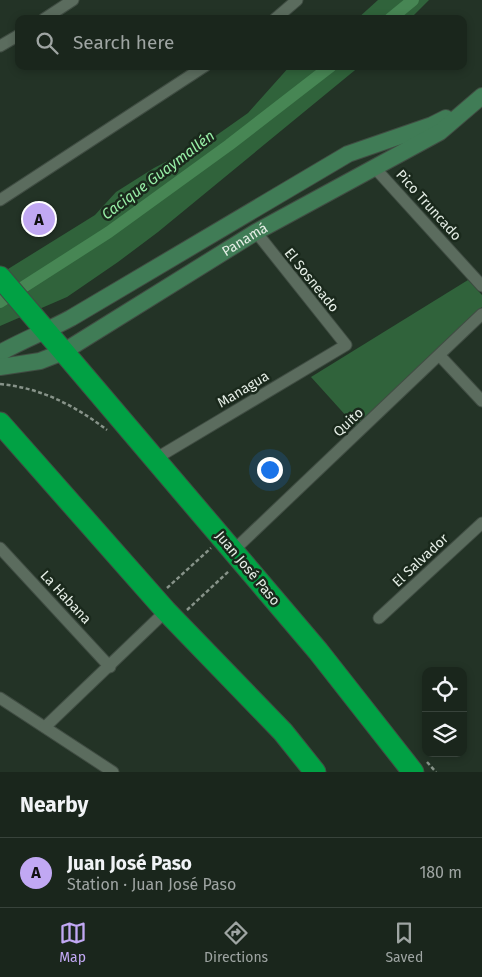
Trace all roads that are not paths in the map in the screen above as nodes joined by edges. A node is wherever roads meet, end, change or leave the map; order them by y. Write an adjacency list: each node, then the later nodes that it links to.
1 (74, 0): 3 (street)
2 (297, 0): 4 (street)
3 (50, 15)
4 (280, 15)
5 (15, 37): 6 (street)
6 (0, 46)
7 (199, 70): 10 (street)
8 (482, 96): 9 (street, Panamá); 15 (street, Panamá)
9 (374, 167): 11 (street, Panamá); 13 (street, Pico Truncado)
10 (0, 200)
11 (256, 232): 16 (street, El Sosneado); 17 (street, Panamá)
12 (0, 277): 15 (highway, Juan José Paso)
13 (482, 286)
14 (482, 314): 19 (street, Quito)
15 (46, 332): 17 (highway, Juan José Paso); 18 (street, Panamá)
16 (346, 345): 23 (street, Managua)
17 (62, 352): 20 (street, Panamá); 23 (highway, Juan José Paso)
18 (0, 353)
19 (440, 356): 21 (street); 25 (street, Quito)
20 (0, 367)
21 (482, 401)
22 (0, 423): 27 (highway)
23 (155, 459): 25 (highway, Juan José Paso)
24 (482, 523): 28 (street, El Salvador)
25 (223, 547): 34 (highway, Juan José Paso)
26 (0, 548): 29 (street, La Habana)
27 (165, 610): 29 (street); 33 (highway)
28 (379, 618)
29 (110, 667): 31 (street)
30 (0, 698): 31 (street)
31 (45, 727): 32 (street)
32 (113, 772)
33 (315, 772)
34 (413, 772)

